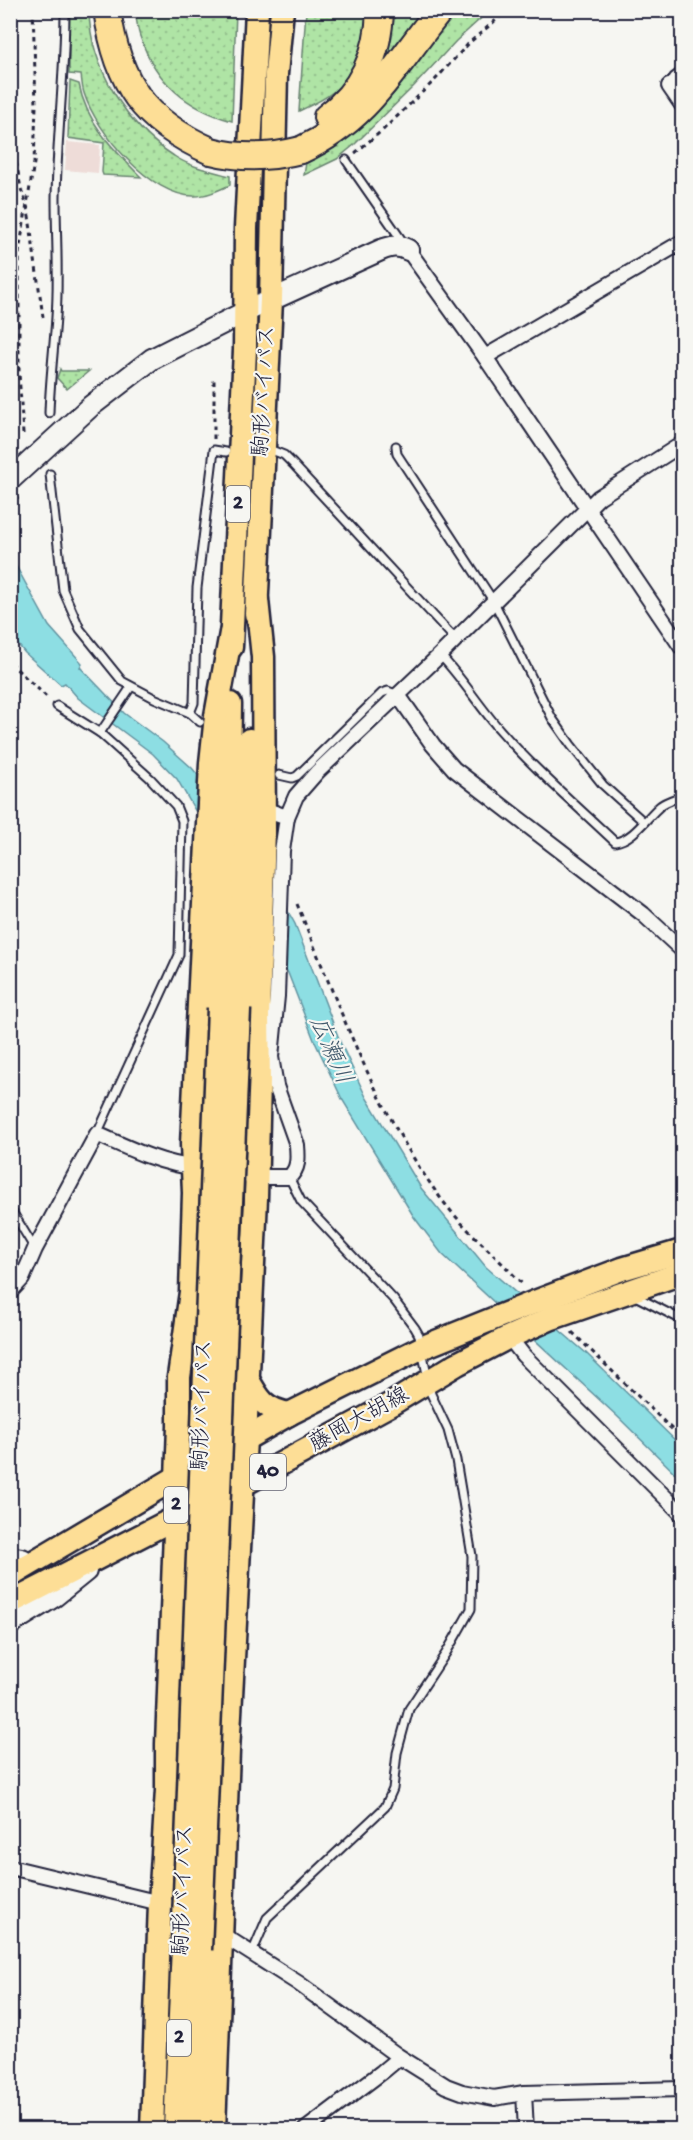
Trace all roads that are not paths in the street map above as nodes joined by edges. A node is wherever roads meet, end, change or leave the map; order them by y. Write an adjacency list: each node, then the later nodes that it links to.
1 (65, 10): 19 (lane)
2 (106, 10): 12 (highway)
3 (123, 10): 12 (highway)
4 (257, 10): 17 (main road, 駒形バイパス / 2)
5 (282, 10): 16 (main road, 駒形バイパス / 2)
6 (380, 10): 11 (highway)
7 (440, 10): 11 (highway)
8 (682, 71): 9 (lane)
9 (669, 86): 10 (street)
10 (682, 105)
11 (301, 141): 12 (highway)
12 (213, 143)
13 (346, 160): 15 (lane)
14 (681, 248): 18 (street)
15 (408, 250): 16 (street); 18 (street)
16 (271, 300): 17 (street); 40 (main road, 駒形バイパス / 2)
17 (245, 312): 25 (street); 28 (main road, 駒形バイパス / 2)
18 (485, 357): 26 (street)
19 (49, 413)
20 (682, 444): 26 (street)
21 (396, 446): 27 (lane)
22 (226, 452): 35 (lane)
23 (274, 452): 29 (lane)
24 (50, 474): 32 (lane)
25 (16, 475)
26 (588, 508): 27 (street); 30 (street)
27 (494, 602): 29 (street); 42 (lane)
28 (231, 633): 43 (main road, 駒形バイパス / 2); 43 (main road, 2)
29 (456, 640): 31 (street)
30 (682, 648)
31 (440, 655): 33 (street); 42 (lane)
32 (131, 687): 35 (lane); 37 (lane)
33 (398, 695): 38 (lane); 41 (street); 44 (street)
34 (57, 706): 37 (lane)
35 (190, 713): 36 (lane)
36 (200, 722)
37 (101, 730): 46 (lane)
38 (279, 775)
39 (682, 796): 42 (lane)
40 (258, 815): 41 (street); 45 (main road, 駒形バイパス / 2); 48 (main road, 2)
41 (287, 817): 49 (street)
42 (644, 822)
43 (216, 889): 45 (main road, 駒形バイパス / 2); 47 (main road, 2)
44 (682, 950)
45 (229, 1008): 75 (main road, 駒形バイパス / 2, bridge)
46 (97, 1134): 47 (street); 51 (street)
47 (193, 1167): 48 (street); 63 (main road, 2)
48 (256, 1177): 49 (street); 59 (main road, 2)
49 (289, 1178): 58 (lane)
50 (10, 1208): 51 (lane)
51 (35, 1249): 55 (street)
52 (682, 1251): 57 (main road, 40)
53 (682, 1273): 54 (main road, 40)
54 (632, 1289): 56 (lane); 57 (main road, 40)
55 (10, 1292)
56 (682, 1320)
57 (507, 1330): 58 (main road, 藤岡大胡線 / 40); 60 (main road, 藤岡大胡線 / 40); 65 (street)
58 (421, 1348): 60 (lane); 61 (main road, 藤岡大胡線 / 40)
59 (247, 1378): 61 (main road); 62 (main road, 2)
60 (428, 1382): 64 (main road, 藤岡大胡線 / 40); 76 (lane)
61 (289, 1414): 62 (main road, 藤岡大胡線 / 40)
62 (245, 1439): 63 (main road, 藤岡大胡線 / 40); 64 (main road, 2)
63 (176, 1477): 66 (main road, 2); 68 (main road, 藤岡大胡線 / 40)
64 (243, 1486): 66 (main road, 藤岡大胡線 / 40); 74 (main road, 2)
65 (682, 1514)
66 (175, 1518): 67 (main road, 藤岡大胡線 / 40); 73 (main road, 2)
67 (104, 1556): 70 (main road, 藤岡大胡線 / 40); 71 (street)
68 (20, 1561): 69 (main road, 藤岡大胡線 / 40)
69 (10, 1576)
70 (10, 1603)
71 (10, 1624)
72 (10, 1867): 73 (street)
73 (167, 1906): 80 (main road, 2)
74 (217, 1930): 76 (street); 83 (main road, 2)
75 (192, 1948): 81 (main road, 駒形バイパス / 2); 82 (main road, 駒形バイパス / 2)
76 (252, 1953): 77 (street)
77 (398, 2056): 79 (street); 84 (street)
78 (682, 2089): 79 (street)
79 (524, 2093): 85 (street)
80 (152, 2130)
81 (175, 2130)
82 (194, 2130)
83 (214, 2130)
84 (305, 2130)
85 (526, 2130)

